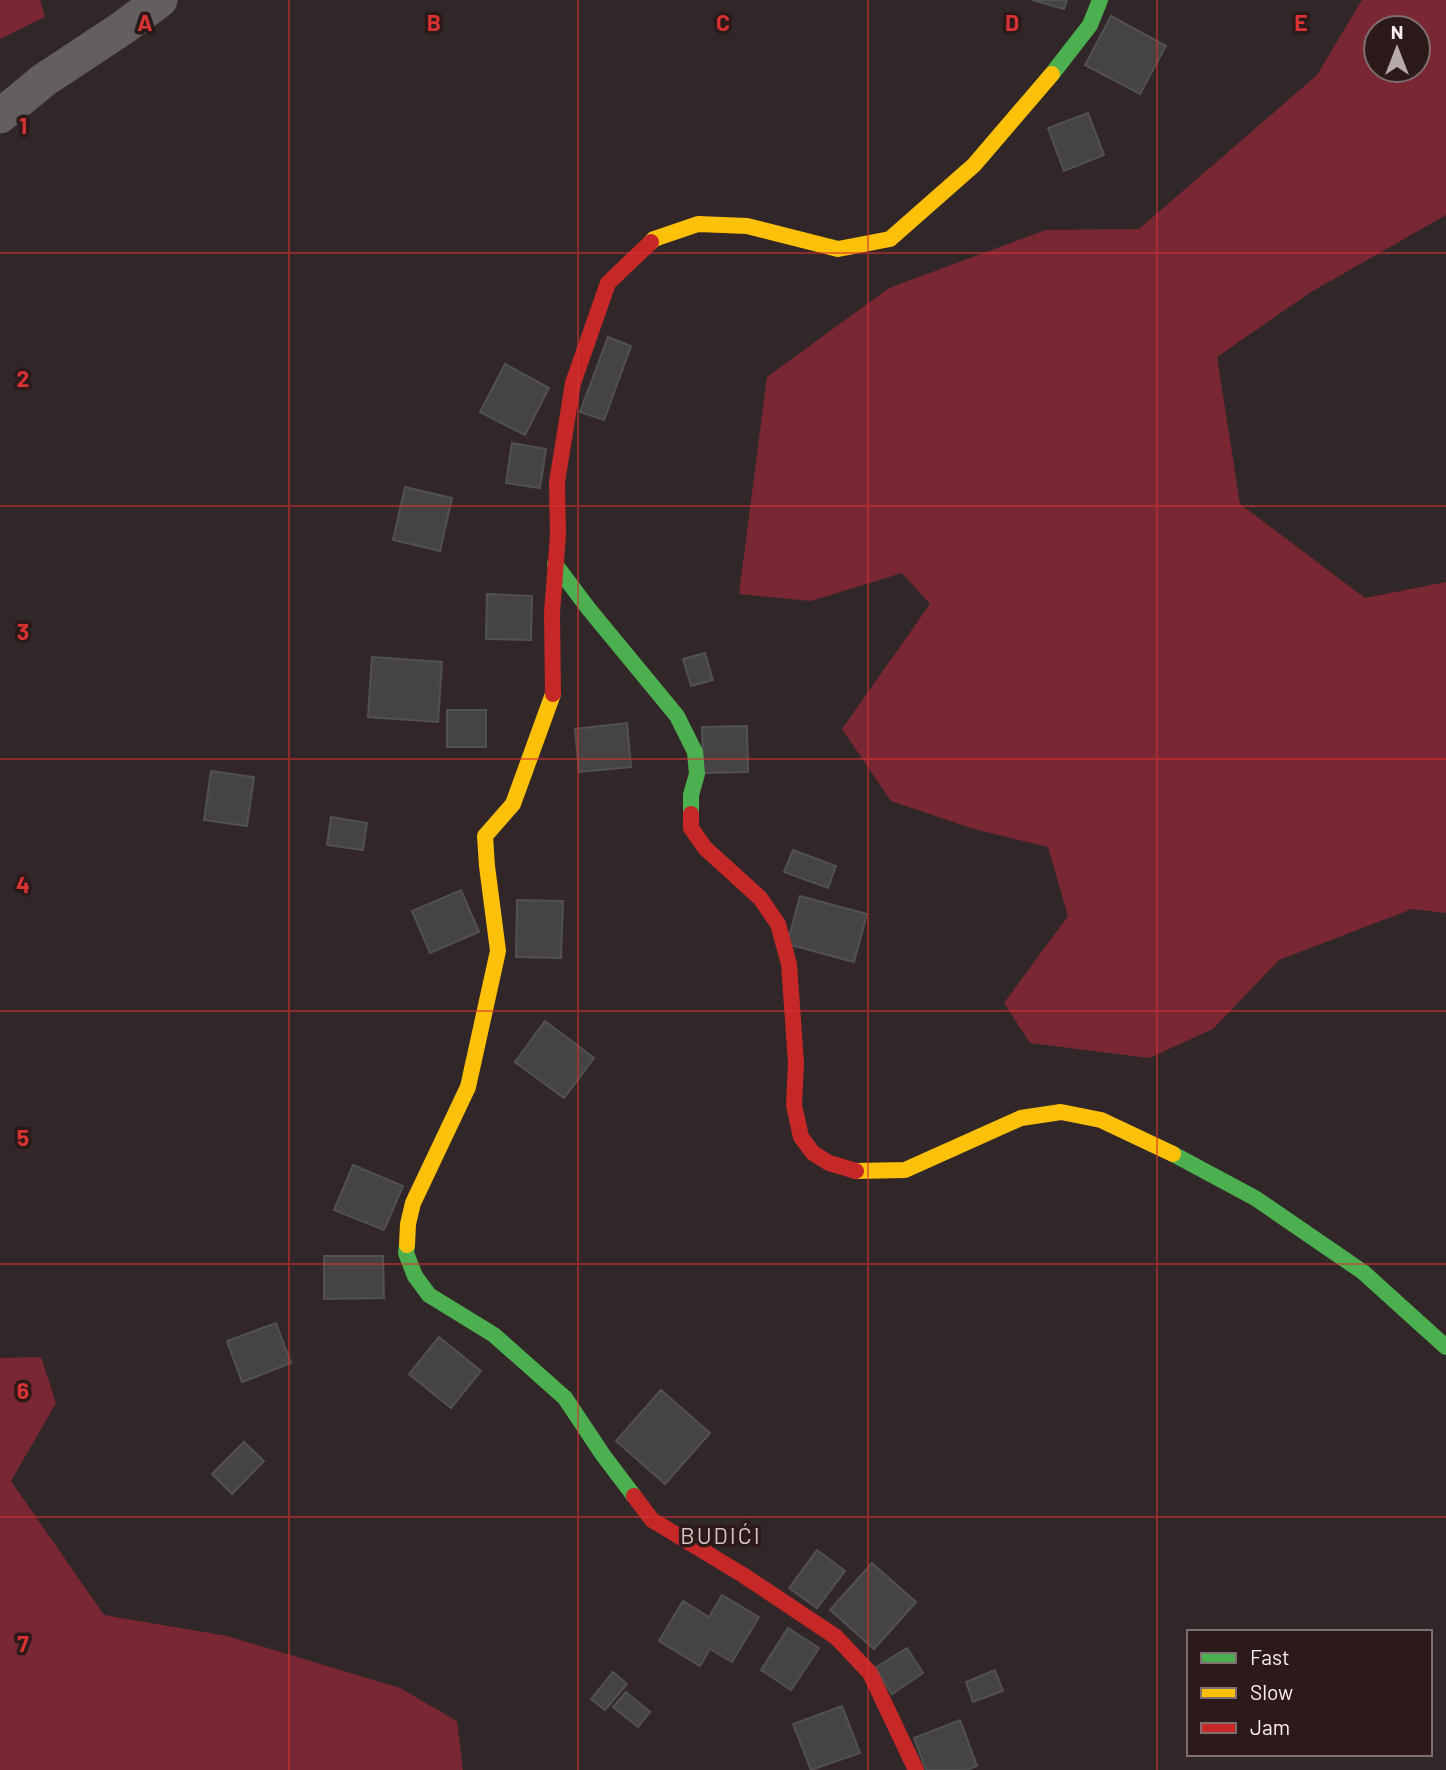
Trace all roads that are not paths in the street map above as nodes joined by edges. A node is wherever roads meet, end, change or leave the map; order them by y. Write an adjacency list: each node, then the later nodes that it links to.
1 (160, 0): 3 (street)
2 (1100, 0): 4 (street)
3 (0, 116)
4 (555, 564): 5 (street); 6 (street)
5 (1446, 1347)
6 (916, 1770)

